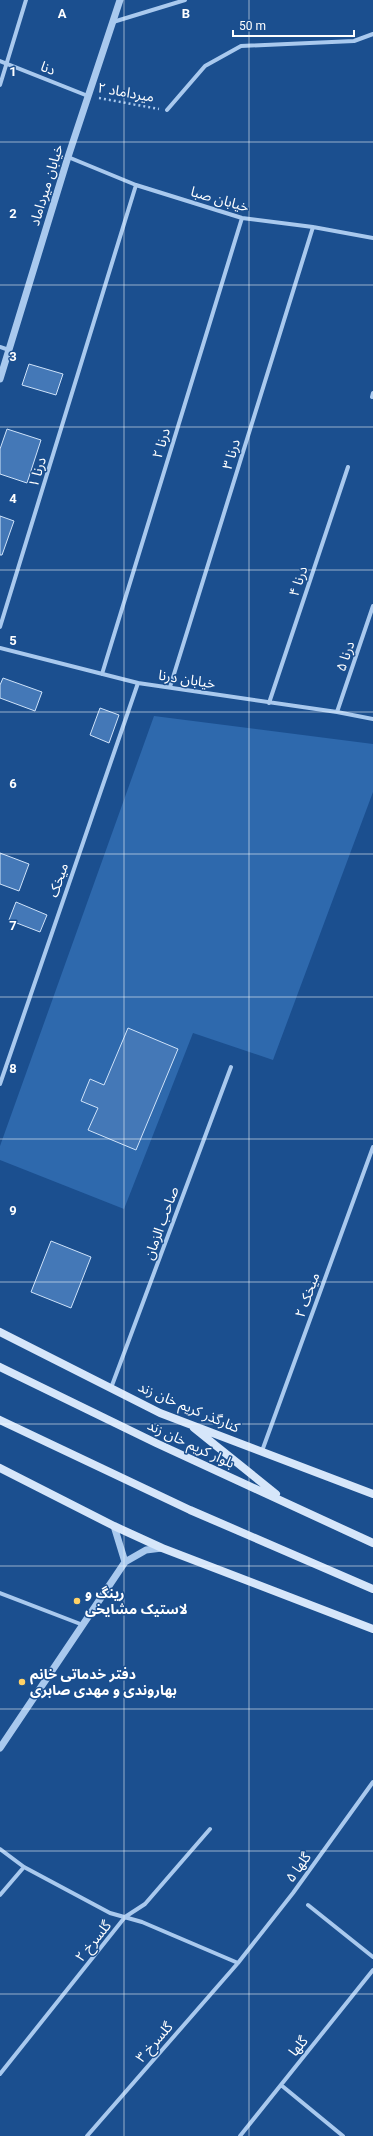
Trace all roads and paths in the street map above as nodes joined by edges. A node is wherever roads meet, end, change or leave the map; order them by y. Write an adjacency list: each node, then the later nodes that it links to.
1 (26, 0): 7 (street)
2 (120, 0): 4 (street, خیابان میرداماد)
3 (185, 0): 4 (street)
4 (113, 22): 9 (street, خیابان میرداماد)
5 (373, 34): 10 (street, میرداماد ۲)
6 (0, 61): 7 (street, دنا)
7 (7, 63): 8 (street); 9 (street, دنا)
8 (0, 85)
9 (88, 96): 10 (path, میرداماد ۲); 11 (street, خیابان میرداماد)
10 (167, 110)
11 (68, 157): 12 (street, خیابان صبا); 17 (street, خیابان میرداماد)
12 (136, 185): 13 (street, خیابان صبا); 21 (street, درنا ۱)
13 (242, 218): 14 (street, خیابان صبا); 23 (street, درنا ۲)
14 (314, 227): 15 (street, خیابان صبا); 25 (street, درنا ۳)
15 (373, 238)
16 (0, 347): 17 (street)
17 (9, 350): 18 (street, خیابان میرداماد)
18 (0, 379)
19 (348, 467): 26 (street, درنا ۴)
20 (373, 606): 27 (street, درنا ۵)
21 (0, 627)
22 (0, 648): 23 (street, خیابان درنا)
23 (102, 674): 24 (street, خیابان درنا)
24 (138, 683): 25 (street, خیابان درنا); 30 (street, میخک)
25 (170, 687): 26 (street, خیابان درنا)
26 (269, 703): 27 (street, خیابان درنا)
27 (337, 712): 28 (street, خیابان درنا)
28 (373, 719)
29 (231, 1067): 34 (street, صاحب الزمان)
30 (0, 1084)
31 (373, 1147): 37 (street, میخک ۲)
32 (0, 1332): 34 (main road, کنارگذر کریم خان زند)
33 (0, 1368): 40 (main road, بلوار کریم خان زند)
34 (111, 1388): 36 (main road, کنارگذر کریم خان زند)
35 (0, 1420): 45 (main road)
36 (188, 1423): 37 (main road, کنارگذر کریم خان زند); 40 (main road)
37 (262, 1451): 39 (main road, کنارگذر کریم خان زند)
38 (0, 1468): 41 (main road)
39 (373, 1494)
40 (286, 1502): 42 (main road, بلوار کریم خان زند)
41 (114, 1526): 43 (main road); 44 (street)
42 (373, 1543)
43 (162, 1548): 44 (street); 48 (main road)
44 (126, 1562): 47 (street)
45 (373, 1589)
46 (0, 1593): 47 (street)
47 (83, 1625): 49 (street)
48 (373, 1628)
49 (0, 1748)
50 (373, 1782): 58 (street, گلها ۵)
51 (210, 1829): 56 (street, گلسرخ ۲)
52 (0, 1849): 53 (street)
53 (24, 1867): 54 (street); 56 (street)
54 (0, 1894)
55 (308, 1905): 57 (street)
56 (125, 1917): 58 (street); 60 (street, گلسرخ ۲)
57 (373, 1957)
58 (238, 1963): 63 (street, گلسرخ ۳)
59 (373, 1970): 61 (street, گلها)
60 (0, 2074)
61 (281, 2085): 62 (street); 64 (street, گلها)
62 (340, 2135)
63 (87, 2136)
64 (240, 2136)

